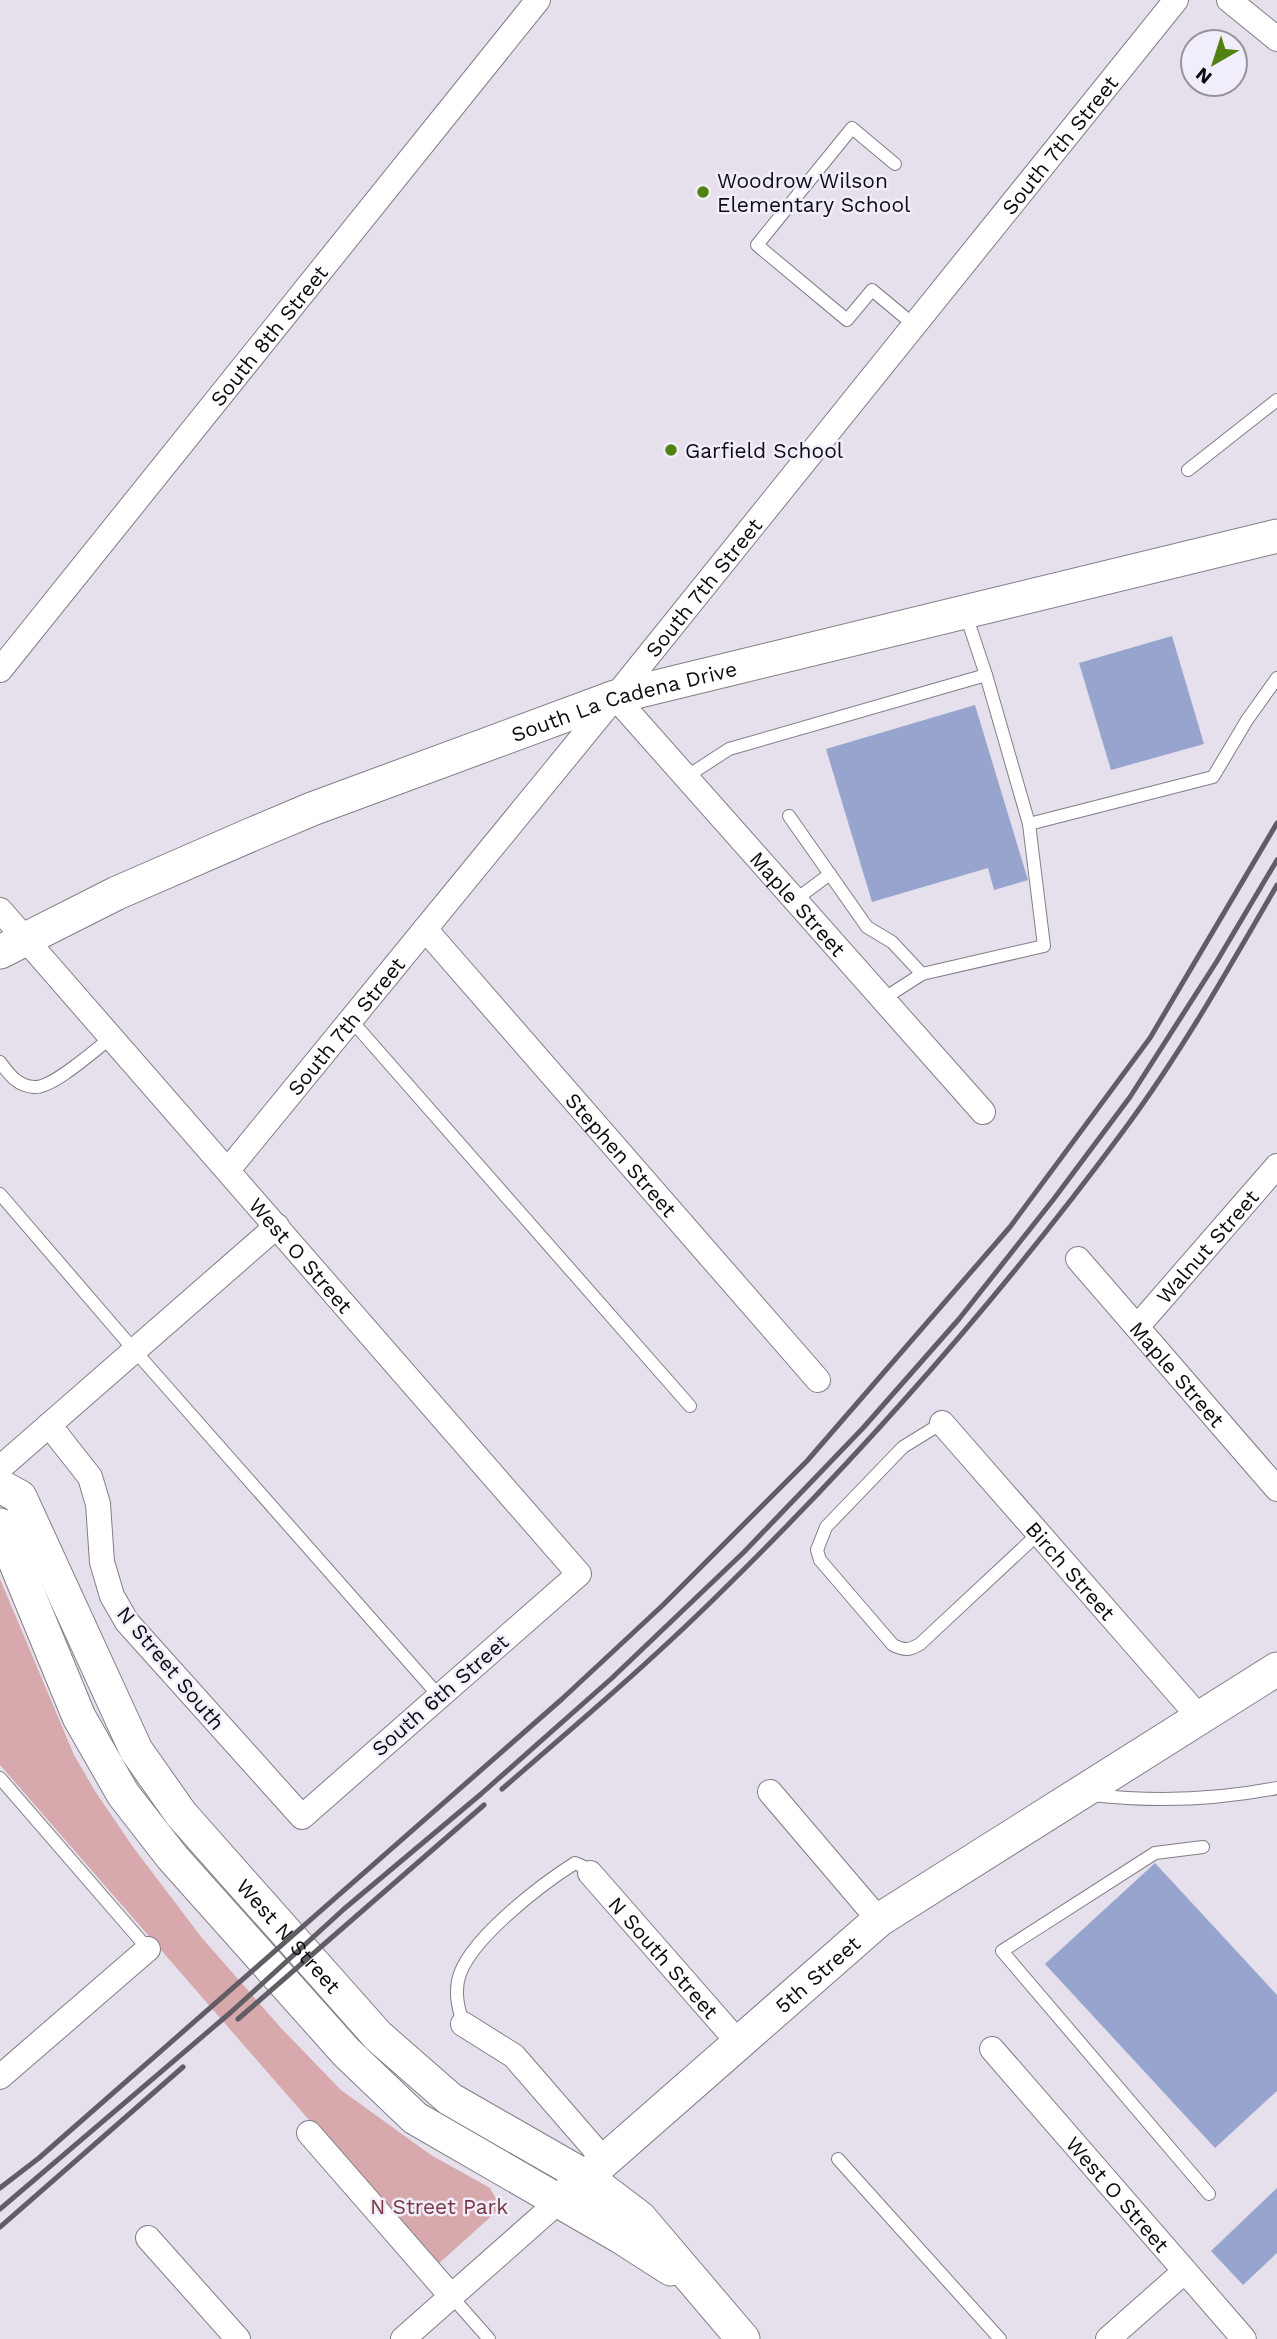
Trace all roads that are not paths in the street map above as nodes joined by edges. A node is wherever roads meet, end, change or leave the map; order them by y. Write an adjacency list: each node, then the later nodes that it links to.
1 (538, 0): 11 (street, South 8th Street)
2 (1175, 0): 6 (street, South 7th Street)
3 (1229, 0): 4 (street)
4 (1277, 39)
5 (895, 164): 6 (lane)
6 (914, 325): 14 (street, South 7th Street)
7 (1277, 400): 8 (lane)
8 (1188, 470)
9 (1277, 536): 10 (street, South La Cadena Drive)
10 (965, 611): 12 (lane); 14 (street, South La Cadena Drive)
11 (0, 670)
12 (986, 676): 15 (lane); 17 (lane)
13 (1277, 678): 17 (lane)
14 (615, 696): 15 (street, Maple Street); 21 (street, South 7th Street); 22 (street, South La Cadena Drive)
15 (686, 777): 19 (street, Maple Street)
16 (789, 816): 18 (lane)
17 (1029, 824): 23 (lane)
18 (830, 874): 19 (lane); 23 (lane)
19 (795, 900): 24 (street, Maple Street)
20 (0, 909): 22 (street, West O Street)
21 (425, 929): 25 (street, South 7th Street); 36 (street, Stephen Street)
22 (12, 945): 26 (street, West O Street)
23 (922, 974): 24 (lane)
24 (883, 999): 28 (street, Maple Street)
25 (351, 1020): 30 (street, South 7th Street); 37 (lane)
26 (112, 1038): 27 (lane); 30 (street, West O Street)
27 (0, 1062)
28 (983, 1112)
29 (1277, 1166): 34 (street, Walnut Street)
30 (228, 1170): 32 (street, West O Street)
31 (0, 1194): 35 (lane)
32 (277, 1226): 35 (street); 45 (street, West O Street)
33 (1078, 1259): 34 (street, Maple Street)
34 (1137, 1327): 42 (street, Maple Street)
35 (135, 1350): 39 (street); 47 (lane)
36 (818, 1380)
37 (690, 1406)
38 (942, 1423): 44 (street, Birch Street); 44 (lane)
39 (49, 1425): 40 (street); 53 (street, N Street South)
40 (0, 1468)
41 (0, 1486): 64 (street, West N Street)
42 (1277, 1489)
43 (0, 1525): 66 (street, West N Street)
44 (1039, 1532): 48 (street, Birch Street)
45 (579, 1574): 47 (street, South 6th Street)
46 (1277, 1669): 48 (street, 5th Street)
47 (439, 1696): 53 (street, South 6th Street)
48 (1200, 1717): 52 (street, 5th Street)
49 (0, 1778): 57 (lane)
50 (1277, 1788): 52 (lane)
51 (770, 1792): 56 (street)
52 (1077, 1793): 56 (street, 5th Street)
53 (302, 1817)
54 (1203, 1847): 65 (lane)
55 (590, 1873): 58 (lane); 59 (street, N South Street)
56 (879, 1920): 59 (street, 5th Street)
57 (148, 1948): 61 (street)
58 (463, 2024): 64 (street)
59 (738, 2042): 64 (street, 5th Street)
60 (992, 2049): 68 (street, West O Street)
61 (1, 2073)
62 (309, 2133): 70 (street)
63 (838, 2159): 75 (lane)
64 (595, 2169): 66 (street, 5th Street); 69 (street, West N Street)
65 (1209, 2194)
66 (558, 2202): 69 (street, West N Street); 70 (street, 5th Street)
67 (148, 2238): 71 (street)
68 (1185, 2271): 76 (street); 77 (street, West O Street)
69 (696, 2285): 74 (street, West N Street)
70 (452, 2297): 72 (street, 5th Street); 73 (lane)
71 (238, 2339)
72 (403, 2339)
73 (489, 2339)
74 (743, 2339)
75 (1000, 2339)
76 (1108, 2339)
77 (1244, 2339)

